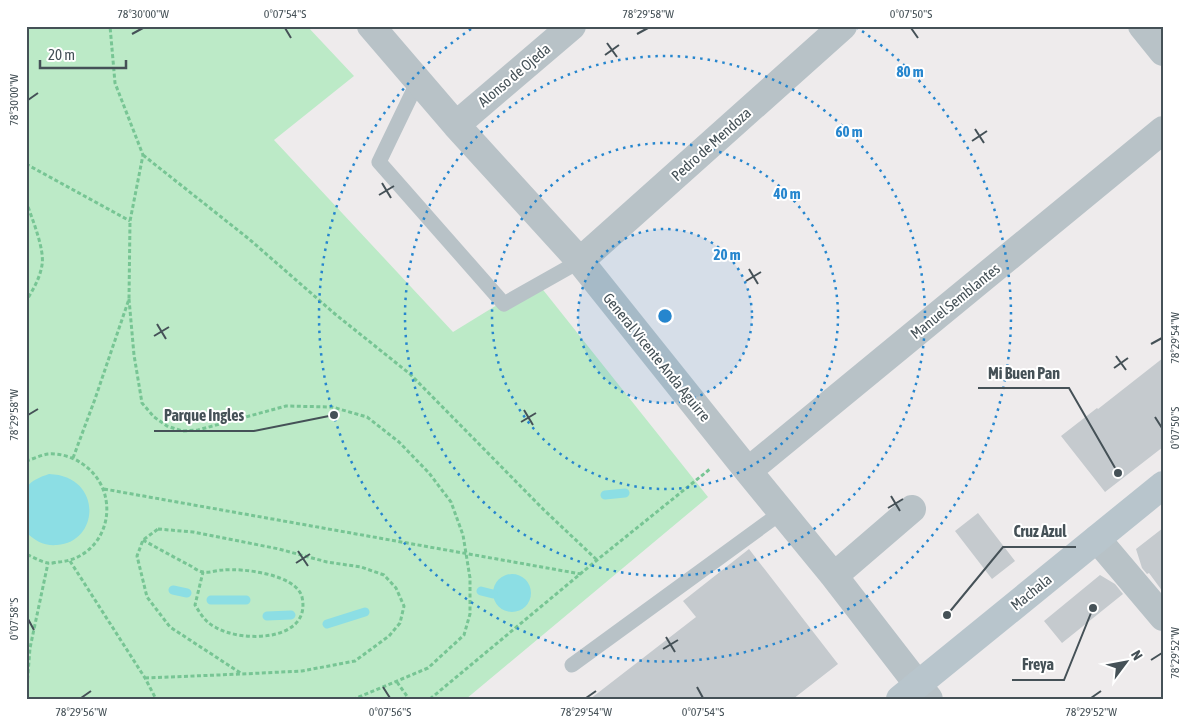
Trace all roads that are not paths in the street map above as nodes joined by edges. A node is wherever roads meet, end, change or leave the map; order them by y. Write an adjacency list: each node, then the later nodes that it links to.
1 (371, 26): 6 (street, General Vicente Anda Aguirre)
2 (572, 26): 7 (street, Alonso de Ojeda)
3 (843, 26): 9 (street, Pedro de Mendoza)
4 (1142, 26): 5 (street)
5 (1163, 52)
6 (418, 81): 7 (street, General Vicente Anda Aguirre); 9 (lane)
7 (456, 125): 9 (street, General Vicente Anda Aguirre)
8 (1163, 130): 10 (street, Manuel Semblantes)
9 (580, 261): 10 (street, General Vicente Anda Aguirre)
10 (740, 461): 13 (street, General Vicente Anda Aguirre)
11 (1163, 485): 14 (main road, Machala)
12 (912, 509): 15 (street)
13 (782, 512): 15 (street, General Vicente Anda Aguirre); 17 (lane)
14 (1097, 539): 16 (street); 18 (main road, Machala)
15 (834, 576): 18 (street, General Vicente Anda Aguirre)
16 (1163, 617)
17 (572, 665)
18 (915, 694)

